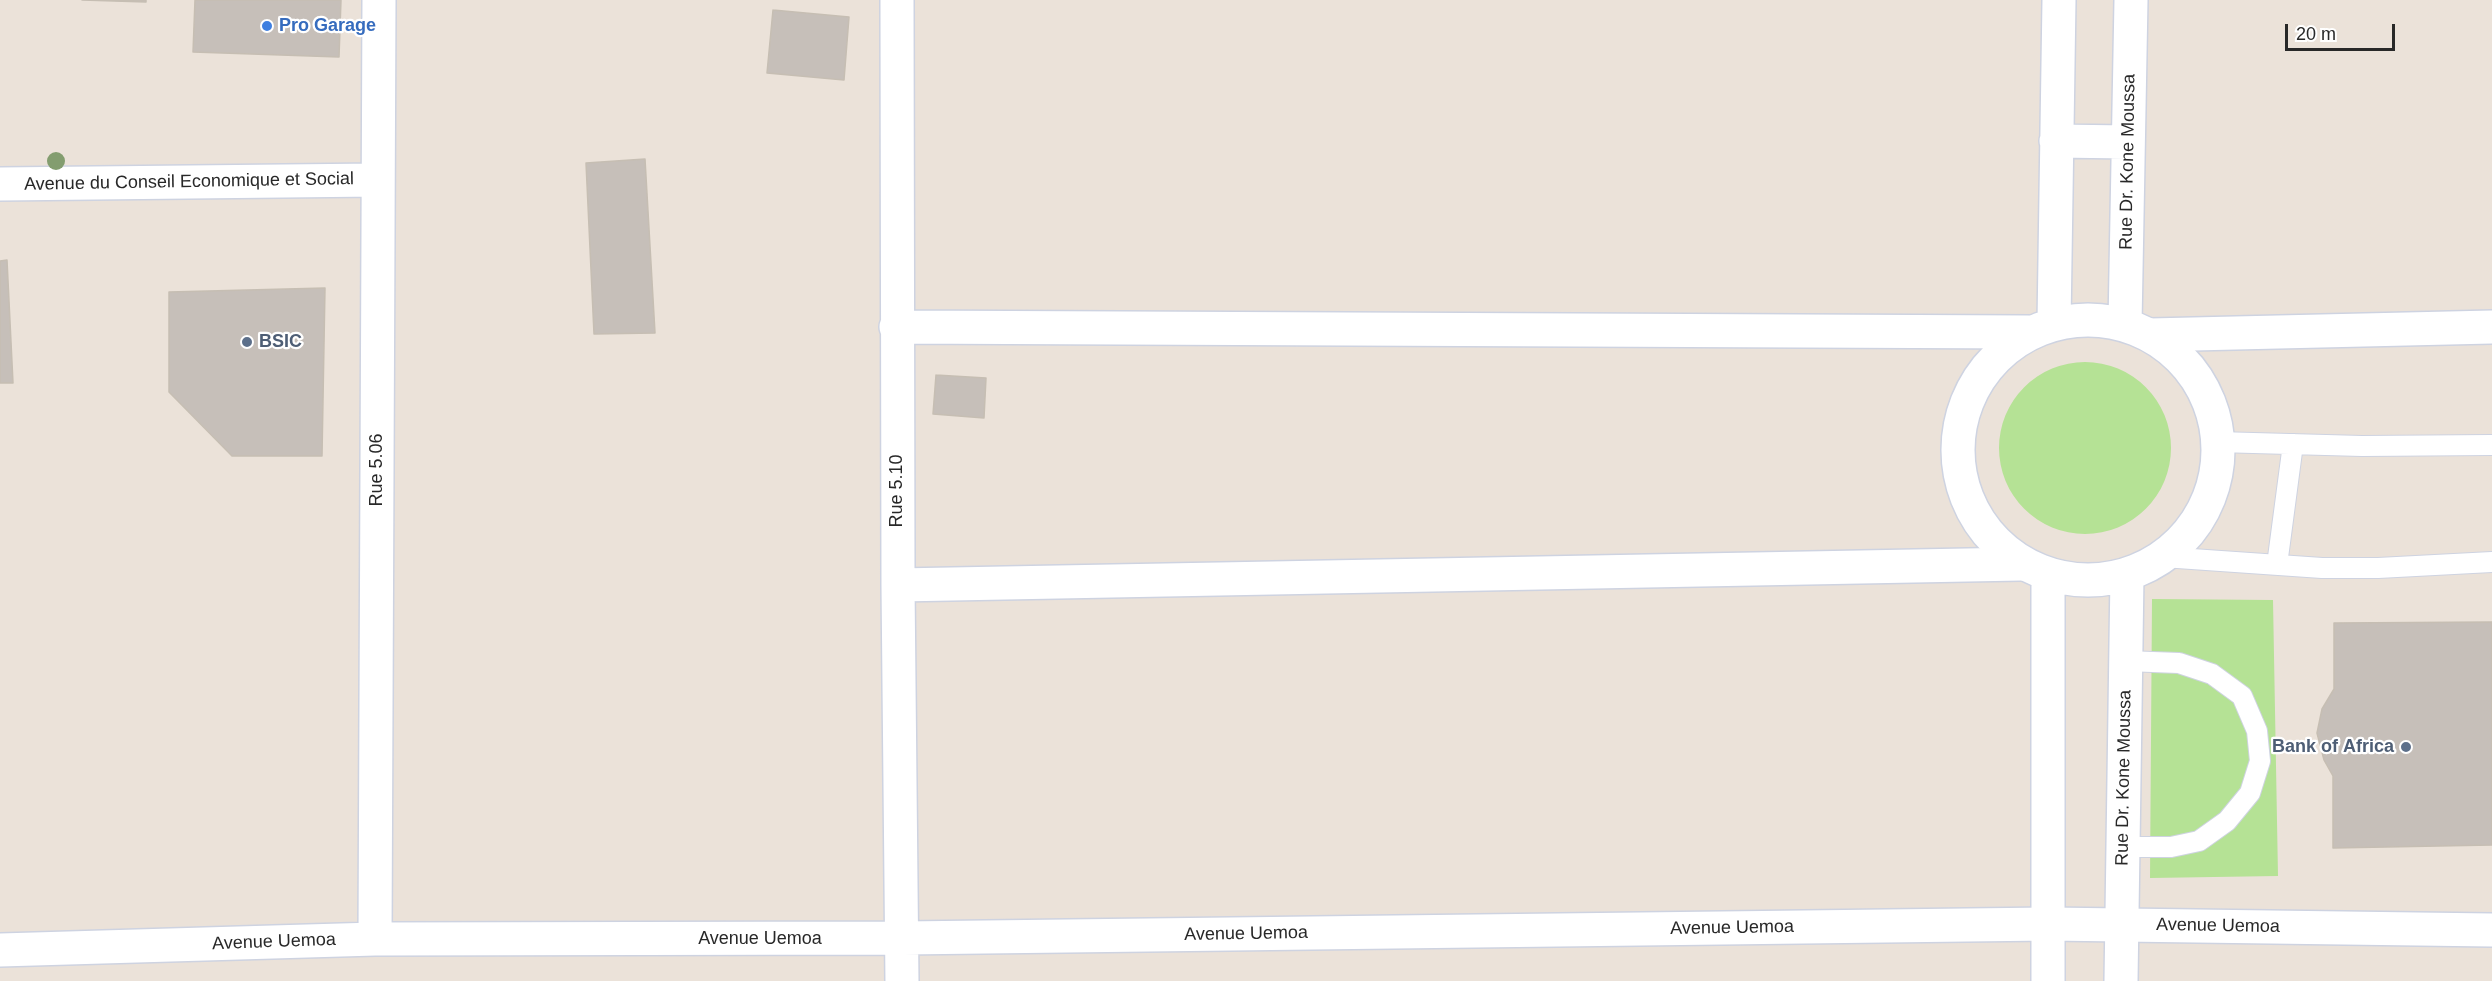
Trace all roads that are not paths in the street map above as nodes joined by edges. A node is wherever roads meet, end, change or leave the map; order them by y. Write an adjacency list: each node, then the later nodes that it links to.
1 (379, 0): 7 (street, Rue 5.06)
2 (897, 0): 9 (street, Rue 5.10)
3 (2059, 0): 5 (street)
4 (2131, 0): 6 (street, Rue Dr. Kone Moussa)
5 (2056, 141): 6 (street); 10 (street)
6 (2128, 142): 12 (street, Rue Dr. Kone Moussa)
7 (378, 180): 8 (street, Avenue du Conseil Economique et Social); 28 (street, Rue 5.06)
8 (0, 184)
9 (897, 327): 10 (street); 21 (street, Rue 5.10)
10 (2041, 327): 12 (street); 19 (street)
11 (2492, 327): 12 (street)
12 (2138, 330): 13 (street)
13 (2217, 442): 14 (lane); 16 (street)
14 (2293, 444): 15 (lane); 18 (lane)
15 (2492, 445)
16 (2163, 557): 18 (lane); 20 (street)
17 (2492, 562): 18 (lane)
18 (2277, 565)
19 (2035, 570): 20 (street); 21 (street); 24 (street)
20 (2127, 575): 22 (street, Rue Dr. Kone Moussa)
21 (898, 585): 27 (street, Rue 5.10)
22 (2126, 661): 23 (street, Rue Dr. Kone Moussa); 23 (lane)
23 (2123, 847): 25 (street, Rue Dr. Kone Moussa)
24 (2049, 924): 25 (street, Avenue Uemoa); 27 (street, Avenue Uemoa); 31 (street)
25 (2122, 925): 26 (street, Avenue Uemoa); 32 (street, Rue Dr. Kone Moussa)
26 (2492, 930)
27 (903, 938): 28 (street, Avenue Uemoa); 30 (street, Rue 5.10)
28 (375, 939): 29 (street, Avenue Uemoa)
29 (0, 950)
30 (902, 981)
31 (2048, 981)
32 (2121, 981)

